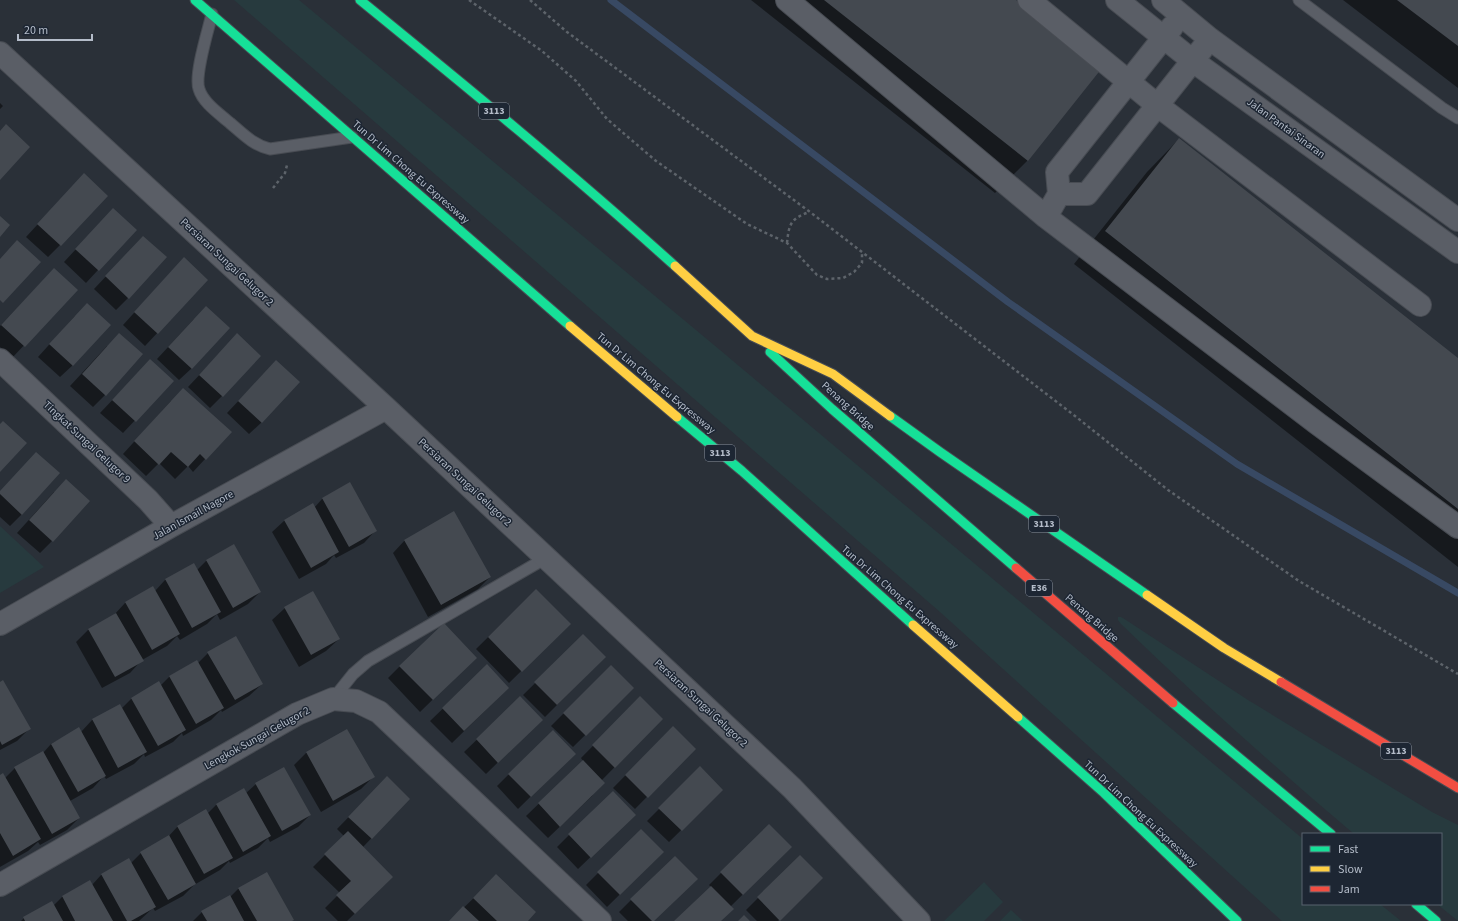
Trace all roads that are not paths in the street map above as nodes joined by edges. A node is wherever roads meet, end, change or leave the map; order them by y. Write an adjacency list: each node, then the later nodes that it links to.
1 (195, 0): 8 (highway, Tun Dr Lim Chong Eu Expressway / 3113)
2 (360, 0): 23 (highway, 3113)
3 (787, 0): 19 (street)
4 (1029, 0): 14 (street)
5 (1117, 0): 10 (street, Jalan Pantai Sinaran)
6 (1163, 0): 9 (street)
7 (1300, 0): 16 (lane)
8 (212, 14): 17 (highway, Tun Dr Lim Chong Eu Expressway / 3113); 17 (lane)
9 (1181, 15): 10 (street); 11 (street)
10 (1164, 38): 13 (street, Jalan Pantai Sinaran); 14 (street)
11 (1210, 39): 13 (street); 20 (street)
12 (0, 53): 25 (street, Persiaran Sungai Gelugor 2)
13 (1193, 61): 15 (street); 21 (street, Jalan Pantai Sinaran)
14 (1128, 82): 15 (street); 18 (street)
15 (1157, 105): 18 (street); 22 (street)
16 (1458, 118)
17 (352, 137): 36 (highway, Tun Dr Lim Chong Eu Expressway / 3113)
18 (1059, 194): 19 (street)
19 (1046, 217): 27 (street)
20 (1458, 220)
21 (1458, 252)
22 (1420, 306)
23 (752, 336): 31 (highway, 3113); 32 (highway, Penang Bridge / E36)
24 (0, 360): 26 (street, Tingkat Sungai Gelugor 9)
25 (386, 408): 26 (street, Jalan Ismail Nagore); 28 (street, Persiaran Sungai Gelugor 2)
26 (171, 526): 29 (street, Jalan Ismail Nagore)
27 (1458, 527)
28 (546, 558): 30 (lane); 37 (street, Persiaran Sungai Gelugor 2)
29 (0, 624)
30 (333, 698): 33 (street, Lengkok Sungai Gelugor 2); 35 (street)
31 (1458, 788)
32 (1330, 833)
33 (0, 885)
34 (1417, 905): 38 (highway)
35 (593, 919)
36 (1235, 920)
37 (919, 921)
38 (1436, 921)

